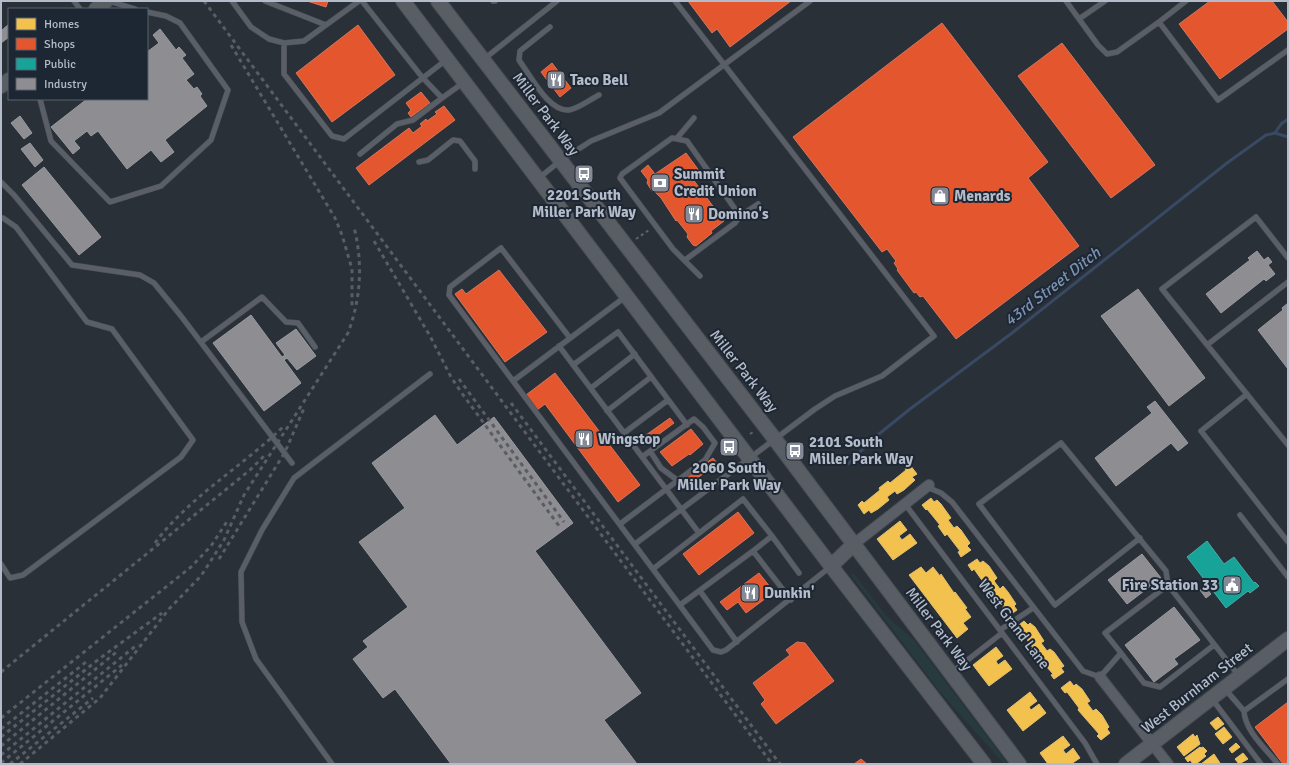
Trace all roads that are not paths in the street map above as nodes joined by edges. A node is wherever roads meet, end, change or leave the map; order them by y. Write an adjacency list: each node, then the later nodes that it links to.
1 (232, 1): 20 (lane)
2 (265, 1): 18 (lane)
3 (359, 1): 18 (lane)
4 (362, 1): 25 (lane)
5 (403, 1): 22 (main road)
6 (438, 1): 23 (main road, Miller Park Way)
7 (557, 1): 23 (lane)
8 (675, 1): 24 (lane)
9 (810, 1): 24 (lane)
10 (1066, 1): 16 (lane)
11 (1105, 1): 16 (lane)
12 (1186, 1): 17 (lane)
13 (103, 3): 14 (lane)
14 (130, 8)
15 (148, 12): 29 (lane)
16 (1079, 19): 17 (lane)
17 (1159, 22): 21 (lane)
18 (326, 25): 20 (lane)
19 (550, 27): 27 (lane)
20 (284, 43): 25 (lane)
21 (1288, 50)
22 (446, 60): 25 (lane); 26 (main road)
23 (483, 60): 33 (main road, Miller Park Way)
24 (724, 65): 33 (lane); 62 (lane)
25 (422, 77): 28 (lane)
26 (464, 82): 28 (lane); 36 (main road)
27 (599, 95)
28 (442, 98): 32 (lane)
29 (40, 100)
30 (694, 118): 31 (lane)
31 (677, 138): 39 (lane); 42 (lane)
32 (360, 154)
33 (560, 161): 36 (lane); 62 (main road, Miller Park Way)
34 (419, 162): 35 (lane)
35 (474, 169)
36 (538, 179): 45 (main road)
37 (1, 182): 47 (lane)
38 (758, 204): 39 (lane)
39 (740, 216): 42 (lane)
40 (1, 218): 82 (lane)
41 (1288, 258): 48 (lane)
42 (685, 260): 43 (lane)
43 (700, 276)
44 (1288, 282): 48 (lane)
45 (626, 296): 46 (lane); 66 (main road)
46 (570, 338): 49 (lane); 55 (lane)
47 (201, 342): 50 (lane); 67 (lane)
48 (1207, 345): 57 (lane)
49 (559, 346): 52 (lane); 55 (lane)
50 (315, 347)
51 (635, 354): 52 (lane); 54 (lane); 56 (lane)
52 (574, 365): 56 (lane)
53 (430, 374): 105 (lane)
54 (652, 377): 58 (lane); 59 (lane)
55 (513, 381): 74 (lane)
56 (591, 388): 59 (lane)
57 (1247, 394): 63 (lane); 78 (lane)
58 (668, 400): 60 (lane); 61 (lane)
59 (607, 411): 61 (lane)
60 (687, 425): 64 (lane); 68 (lane)
61 (624, 433): 65 (lane)
62 (774, 438): 66 (lane); 80 (main road, Miller Park Way)
63 (1288, 445)
64 (650, 452): 65 (lane); 68 (lane)
65 (642, 457): 70 (lane)
66 (749, 457): 72 (lane); 83 (main road)
67 (292, 462)
68 (677, 480): 70 (lane)
69 (928, 486): 71 (street); 91 (lane)
70 (665, 488): 72 (lane); 74 (lane)
71 (905, 504): 80 (street); 92 (lane, West Grand Lane)
72 (680, 508): 75 (lane); 79 (lane)
73 (1240, 515): 86 (lane)
74 (620, 524): 79 (lane)
75 (699, 533): 76 (lane); 84 (lane)
76 (772, 536): 81 (lane); 85 (lane)
77 (1140, 538): 77 (lane); 87 (lane)
78 (1288, 542)
79 (635, 544): 84 (lane)
80 (854, 544): 83 (main road); 97 (main road, Miller Park Way)
81 (754, 551): 88 (lane); 89 (lane)
82 (1, 564)
83 (831, 566): 89 (lane); 106 (main road)
84 (653, 569): 90 (lane)
85 (799, 573)
86 (1288, 577)
87 (1168, 585): 95 (lane); 96 (lane)
88 (700, 591): 90 (lane); 94 (lane)
89 (791, 600): 94 (lane)
90 (680, 605): 94 (lane)
91 (1033, 608): 92 (lane); 98 (lane)
92 (1001, 632): 97 (lane); 108 (lane, West Grand Lane)
93 (1288, 638): 99 (main road, West Burnham Street)
94 (737, 642)
95 (1214, 645): 96 (lane); 99 (lane)
96 (1121, 653): 98 (lane)
97 (950, 673): 107 (main road, Miller Park Way)
98 (1100, 677): 104 (street)
99 (1239, 677): 101 (main road, West Burnham Street)
100 (1288, 679): 103 (lane)
101 (1225, 688): 102 (main road, West Burnham Street); 103 (lane)
102 (1211, 699): 104 (main road, West Burnham Street); 111 (lane)
103 (1244, 711): 112 (lane)
104 (1152, 744): 109 (main road, West Burnham Street); 110 (street)
105 (332, 764)
106 (984, 764)
107 (1019, 764)
108 (1097, 764)
109 (1126, 764)
110 (1168, 764)
111 (1260, 764)
112 (1278, 764)

